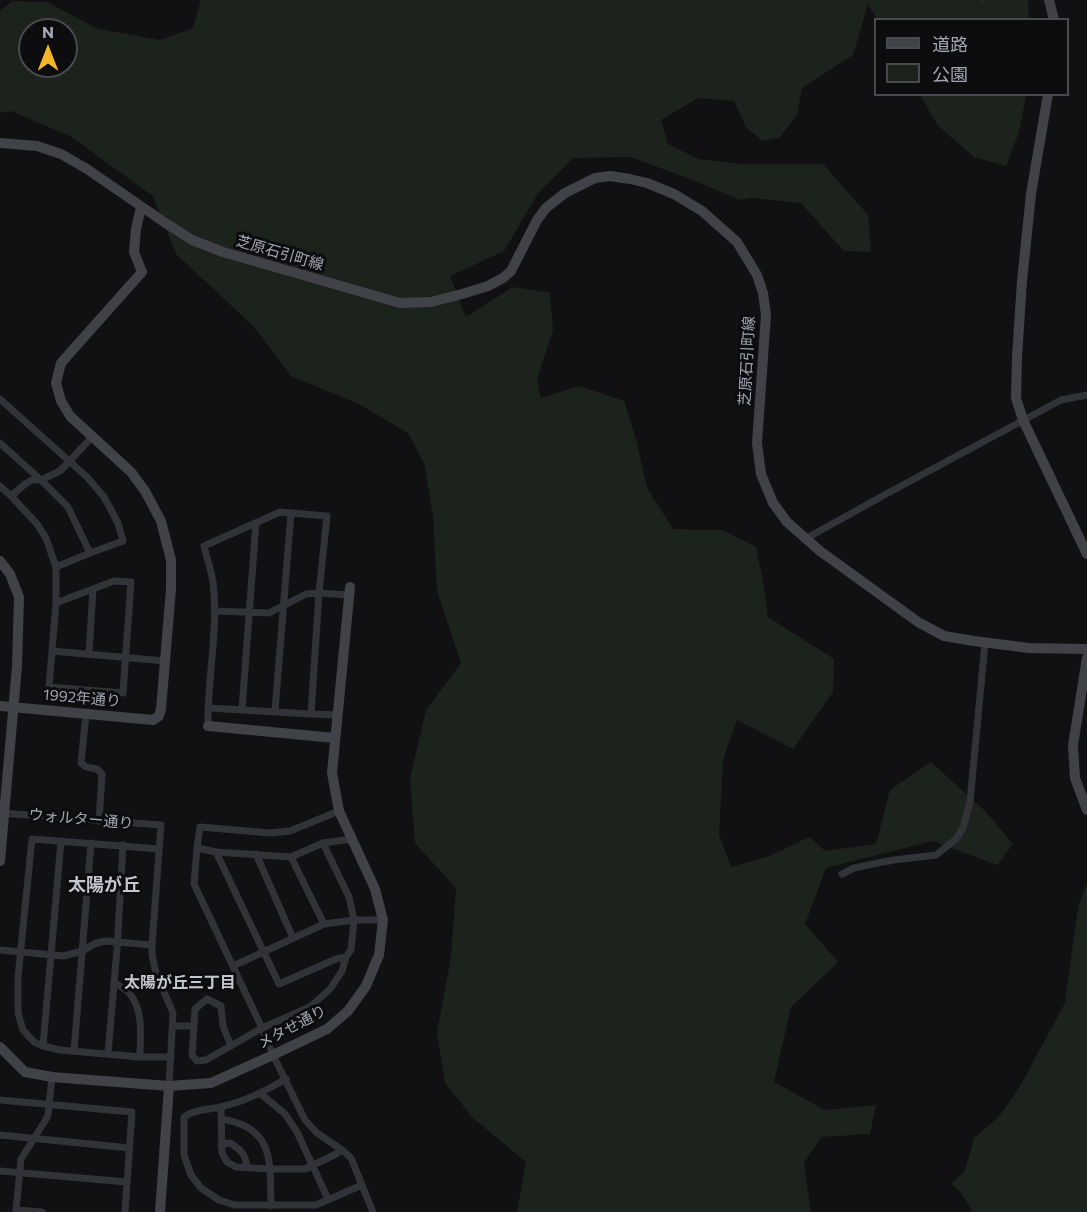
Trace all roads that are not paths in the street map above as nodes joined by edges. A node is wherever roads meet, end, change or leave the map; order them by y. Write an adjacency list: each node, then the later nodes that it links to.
1 (1049, 0): 2 (street)
2 (1054, 18)
3 (1047, 96): 8 (street)
4 (0, 143): 5 (street, 芝原石引町線)
5 (141, 207): 9 (street); 17 (street, 芝原石引町線)
6 (1087, 395): 8 (street)
7 (0, 399): 11 (street)
8 (1023, 420): 17 (street); 19 (street)
9 (92, 436): 11 (street); 35 (street)
10 (0, 443): 12 (street)
11 (69, 462): 12 (street); 18 (street)
12 (41, 480): 14 (street); 18 (street)
13 (0, 486): 14 (street)
14 (12, 496): 21 (street)
15 (291, 513): 16 (street); 24 (street); 26 (street)
16 (256, 523): 27 (street); 28 (street)
17 (805, 539): 29 (street, 芝原石引町線)
18 (90, 553): 21 (street)
19 (1087, 554)
20 (0, 561): 37 (street)
21 (56, 567): 25 (street)
22 (93, 589): 25 (street); 32 (street); 33 (street)
23 (349, 591): 24 (street); 43 (street, メタせ通り)
24 (319, 593): 26 (street); 42 (street)
25 (56, 603): 31 (street)
26 (284, 605): 28 (street); 40 (street)
27 (214, 611): 28 (street); 38 (street)
28 (249, 612): 39 (street)
29 (985, 643): 30 (street, 芝原石引町線); 61 (street)
30 (1087, 649)
31 (52, 651): 32 (street); 33 (street)
32 (89, 654): 33 (street)
33 (126, 657): 35 (street)
34 (1087, 658): 46 (street)
35 (165, 661): 41 (street, 1992年通り)
36 (0, 706): 37 (street, 1992年通り)
37 (13, 707): 41 (street, 1992年通り); 48 (street)
38 (208, 708): 39 (street); 44 (street)
39 (242, 710): 40 (street)
40 (275, 711): 42 (street)
41 (86, 714): 49 (street)
42 (311, 714): 43 (street)
43 (338, 715): 45 (street, メタせ通り)
44 (208, 726): 45 (street)
45 (335, 738): 47 (street, メタせ通り)
46 (1087, 810)
47 (339, 811): 50 (street, メタせ通り); 55 (street)
48 (2, 813): 49 (street, ウォルター通り); 60 (street)
49 (99, 820): 56 (street, ウォルター通り)
50 (353, 839): 53 (street); 63 (street, メタせ通り)
51 (61, 841): 52 (street); 70 (street); 72 (street)
52 (92, 843): 54 (street); 69 (street)
53 (323, 843): 59 (street); 62 (street)
54 (123, 845): 56 (street); 66 (street)
55 (197, 848): 57 (street); 74 (street)
56 (159, 849): 67 (street)
57 (216, 852): 58 (street); 71 (street)
58 (256, 854): 59 (street); 65 (street)
59 (291, 857): 64 (street)
60 (0, 861)
61 (842, 874)
62 (354, 920): 63 (street); 64 (street); 73 (street)
63 (383, 920): 84 (street, メタせ通り)
64 (324, 924): 65 (street)
65 (293, 938): 71 (street)
66 (117, 942): 67 (street); 69 (street); 75 (street)
67 (152, 945): 76 (street)
68 (0, 950): 70 (street)
69 (83, 951): 72 (street); 82 (street)
70 (20, 952): 72 (street); 79 (street)
71 (265, 952): 73 (street); 74 (street)
72 (51, 955): 79 (street)
73 (346, 957): 78 (street)
74 (233, 966): 78 (street)
75 (114, 982): 83 (street); 85 (street)
76 (174, 1026): 77 (street); 86 (street)
77 (193, 1026): 80 (street); 80 (street)
78 (262, 1029): 80 (street); 84 (street)
79 (43, 1046): 82 (street)
80 (231, 1046)
81 (0, 1047): 87 (street, メタせ通り)
82 (74, 1051): 83 (street)
83 (108, 1054): 85 (street)
84 (273, 1055): 88 (street); 89 (street, メタせ通り)
85 (140, 1057): 86 (street)
86 (171, 1057): 89 (street)
87 (52, 1077): 89 (street, メタせ通り); 92 (street)
88 (286, 1079): 90 (street); 99 (street)
89 (169, 1086): 111 (street)
90 (261, 1094): 93 (street); 100 (street)
91 (0, 1100): 92 (street)
92 (50, 1104): 96 (street); 98 (street)
93 (221, 1107): 94 (street); 108 (street)
94 (221, 1119): 97 (street); 102 (street)
95 (0, 1135): 96 (street)
96 (35, 1137): 98 (street); 104 (street)
97 (221, 1144): 101 (street); 101 (street)
98 (130, 1148): 105 (street)
99 (342, 1150): 100 (street); 106 (street)
100 (312, 1165): 102 (street); 107 (street)
101 (247, 1167): 102 (street)
102 (270, 1169): 108 (street)
103 (0, 1170): 104 (street)
104 (19, 1172): 105 (street); 109 (street)
105 (128, 1182): 110 (street)
106 (362, 1185): 107 (street); 112 (street)
107 (328, 1198): 108 (street)
108 (271, 1206)
109 (42, 1212)
110 (125, 1212)
111 (160, 1212)
112 (373, 1212)

